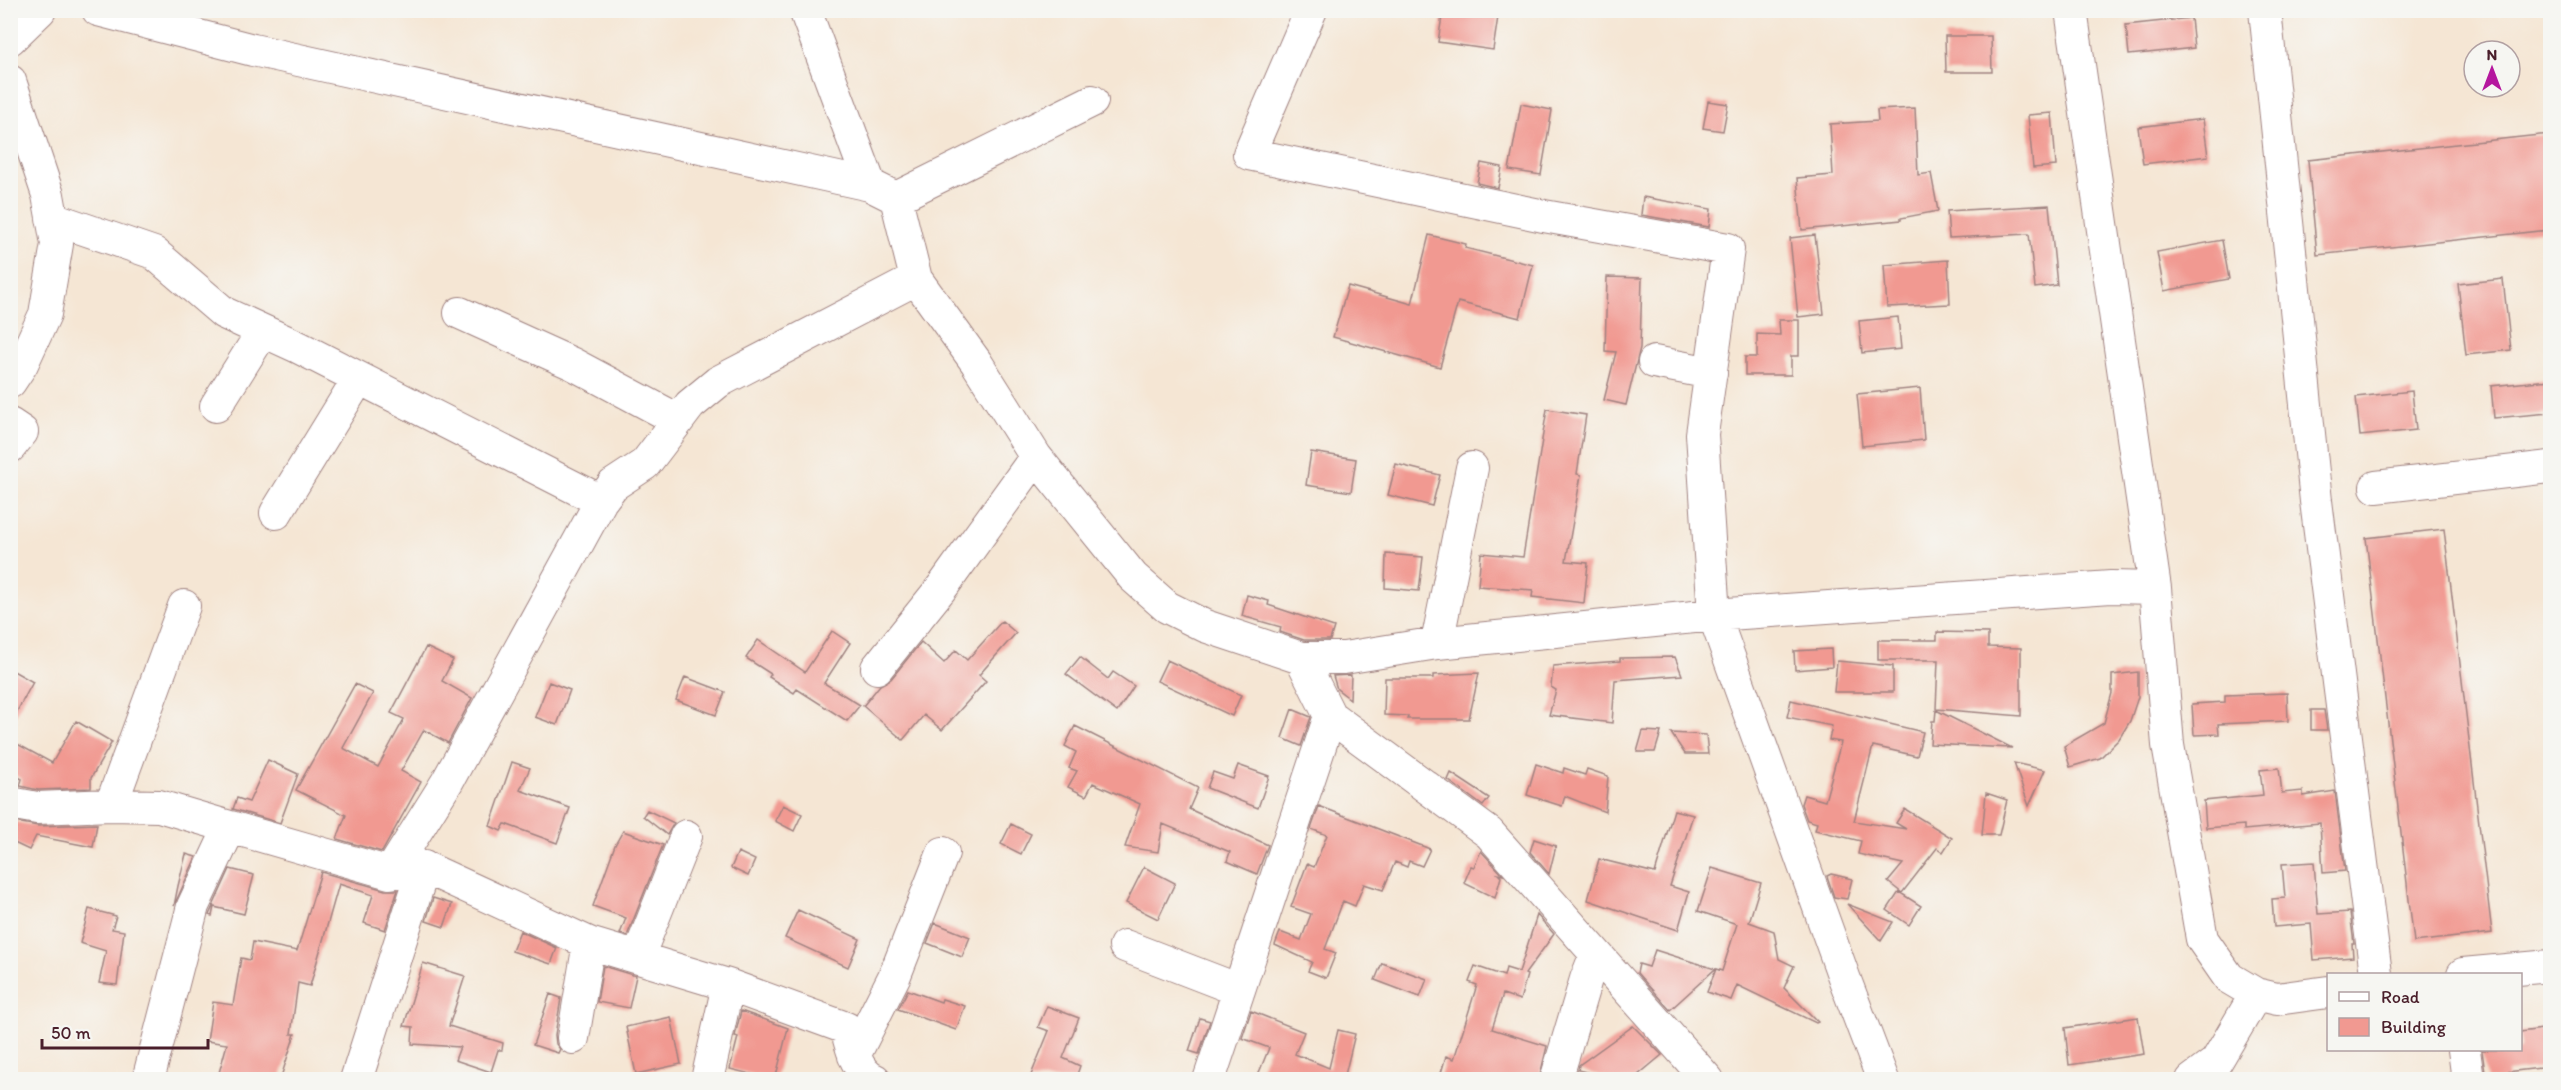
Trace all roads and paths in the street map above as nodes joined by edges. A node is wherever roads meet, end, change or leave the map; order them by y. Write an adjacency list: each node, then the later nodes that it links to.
1 (40, 10): 7 (street)
2 (98, 10): 10 (street)
3 (805, 10): 10 (street)
4 (1311, 10): 16 (street)
5 (2071, 10): 29 (street)
6 (2265, 10): 48 (street)
7 (10, 39)
8 (10, 81): 11 (street)
9 (1092, 101): 10 (street)
10 (883, 192): 12 (street)
11 (52, 218): 14 (street); 18 (street)
12 (916, 279): 20 (street); 23 (street)
13 (460, 313): 20 (street)
14 (263, 331): 17 (street); 19 (street)
15 (1654, 362): 16 (street)
16 (1711, 373): 31 (street)
17 (358, 378): 27 (street); 28 (street)
18 (10, 382)
19 (216, 406)
20 (678, 420): 27 (street)
21 (10, 424): 22 (street)
22 (10, 447)
23 (1036, 457): 33 (street); 34 (street)
24 (2550, 467): 26 (street)
25 (1472, 468): 32 (street)
26 (2376, 487)
27 (601, 501): 42 (street)
28 (276, 513)
29 (2155, 588): 31 (street); 53 (street)
30 (184, 606): 37 (street)
31 (1714, 615): 32 (street); 65 (street)
32 (1437, 643): 33 (street)
33 (1301, 658): 35 (street)
34 (877, 668)
35 (1330, 716): 45 (street); 51 (street)
36 (10, 803): 37 (street)
37 (111, 805): 38 (street)
38 (230, 827): 42 (street); 58 (street)
39 (686, 836): 46 (street)
40 (943, 853): 56 (street)
41 (424, 867): 42 (street); 43 (street); 59 (street)
42 (390, 873)
43 (589, 943): 46 (street); 54 (street)
44 (1125, 946): 51 (street)
45 (1596, 954): 63 (street); 64 (street)
46 (638, 957): 50 (street)
47 (2550, 966): 49 (street)
48 (2376, 973)
49 (2482, 973)
50 (728, 985): 56 (street); 60 (street)
51 (1239, 990): 62 (street)
52 (2327, 992): 53 (street)
53 (2256, 994): 57 (street)
54 (573, 1038)
55 (2464, 1051): 66 (street)
56 (854, 1056): 61 (street)
57 (2208, 1074)
58 (148, 1080)
59 (356, 1080)
60 (707, 1080)
61 (875, 1080)
62 (1209, 1080)
63 (1556, 1080)
64 (1708, 1080)
65 (1883, 1080)
66 (2468, 1080)

